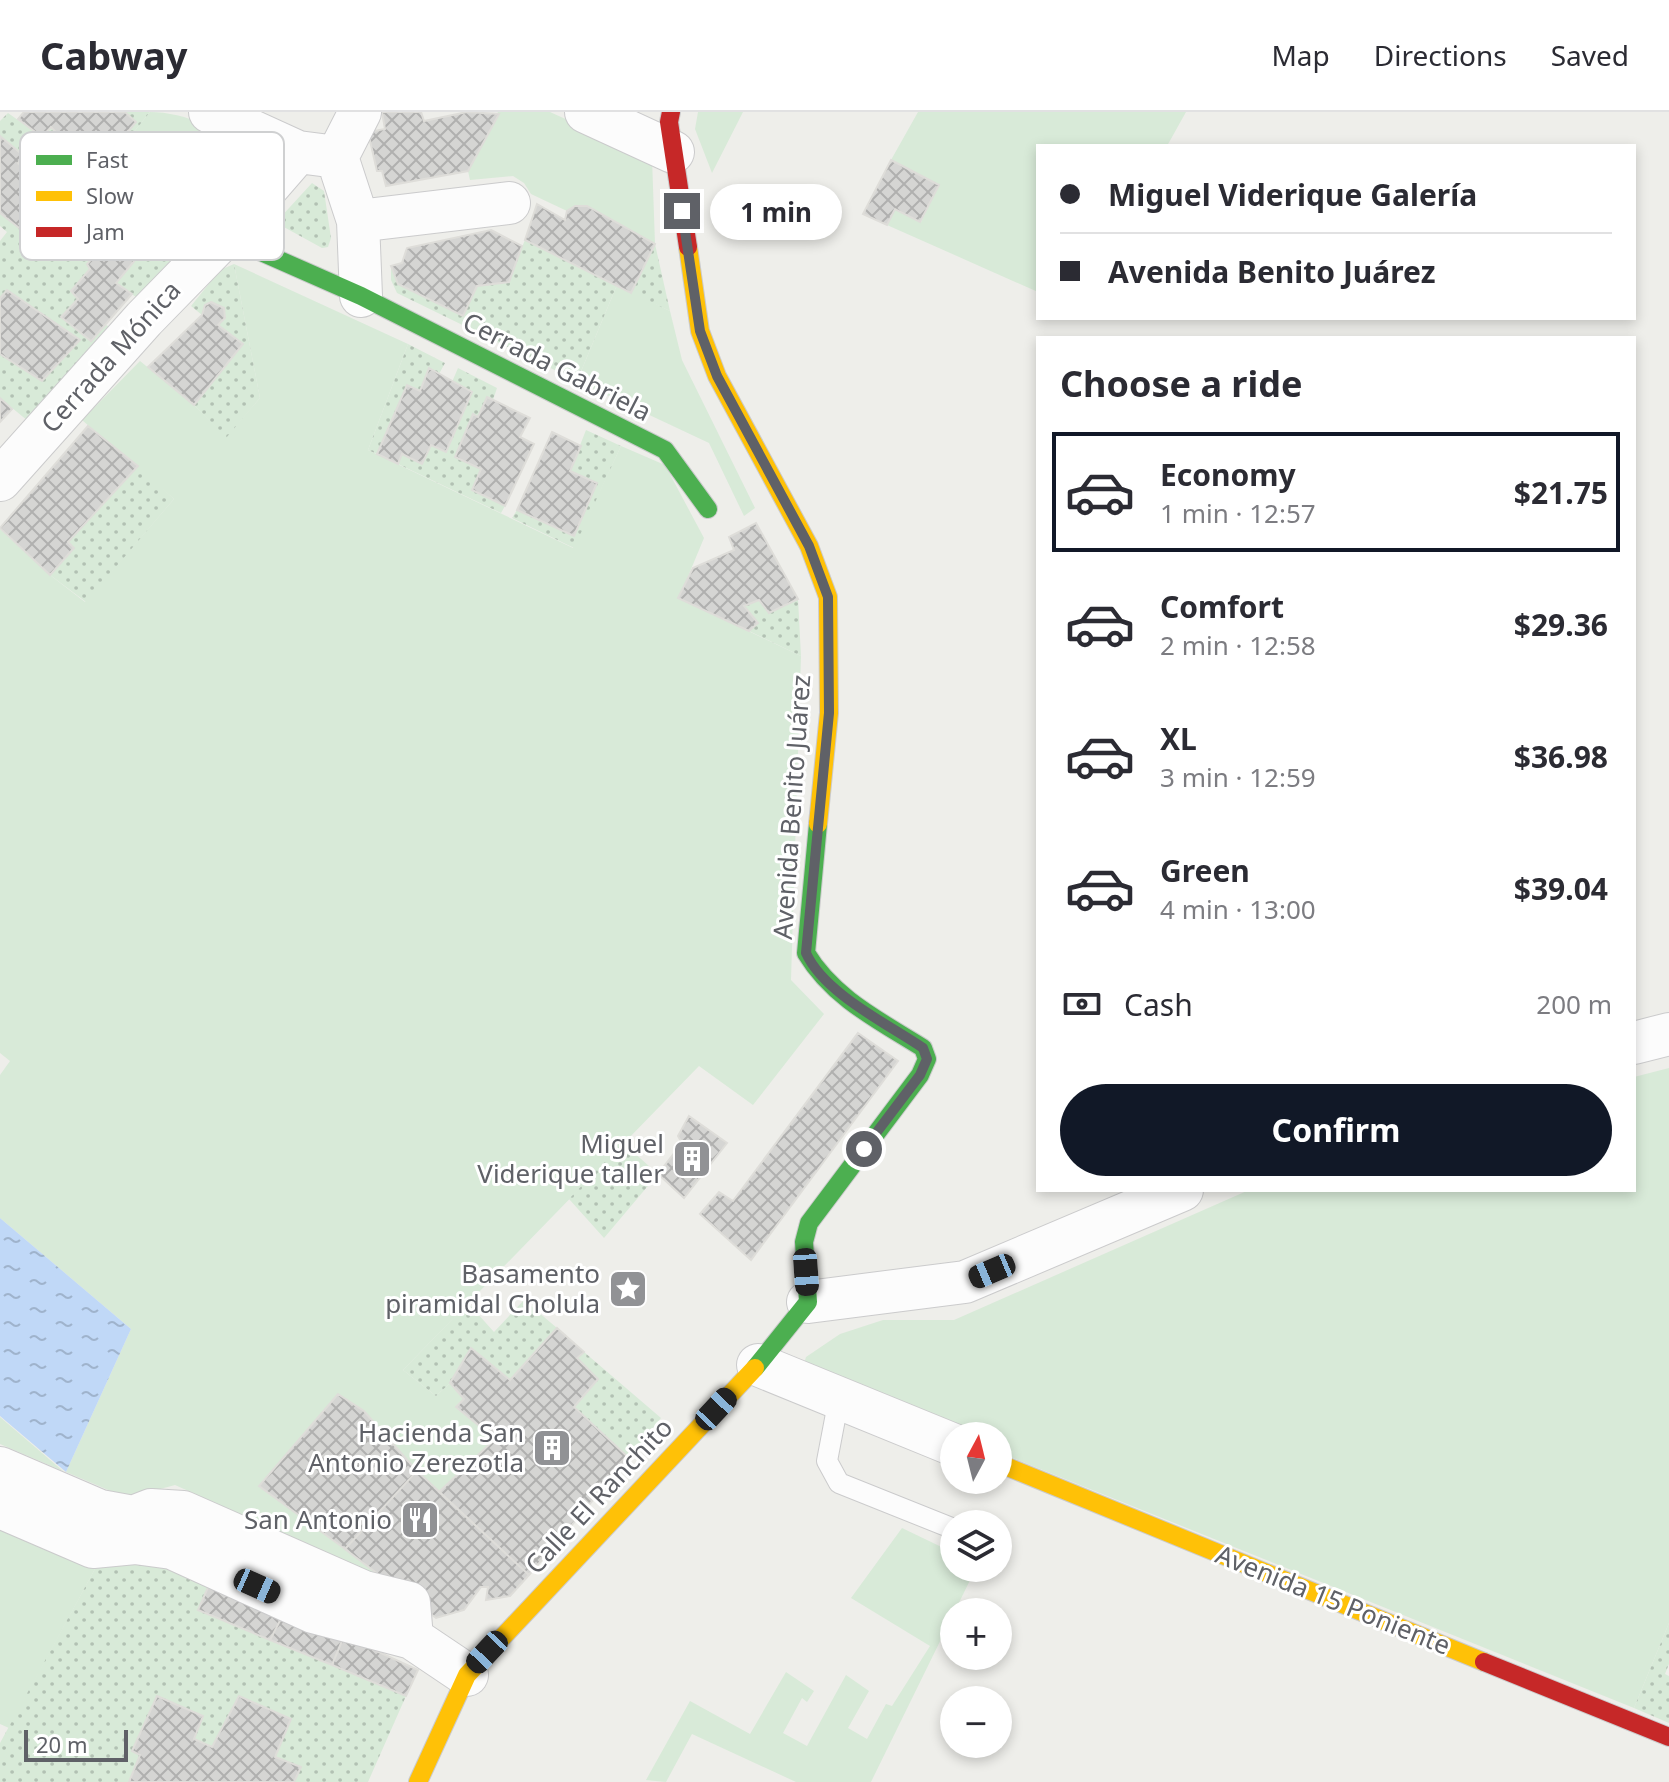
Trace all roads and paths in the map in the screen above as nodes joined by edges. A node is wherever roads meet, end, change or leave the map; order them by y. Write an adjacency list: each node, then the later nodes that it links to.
1 (210, 112): 4 (street)
2 (360, 112): 7 (street, Cerrada Mónica)
3 (586, 112): 5 (street)
4 (261, 132)
5 (672, 132): 19 (street, Avenida Benito Juárez)
6 (284, 141): 7 (street)
7 (318, 154): 8 (street, Cerrada Mónica); 10 (street)
8 (284, 184)
9 (509, 203): 10 (street)
10 (358, 221): 13 (street)
11 (202, 260): 14 (street, Cerrada Mónica)
12 (279, 260): 13 (street)
13 (361, 296): 15 (street, Cerrada Gabriela)
14 (0, 480)
15 (708, 509)
16 (1669, 1034): 17 (street)
17 (1636, 1042)
18 (1177, 1192): 19 (street)
19 (808, 1302): 20 (street, Calle El Ranchito)
20 (758, 1365): 21 (street); 28 (street, Calle El Ranchito)
21 (839, 1398): 22 (street); 26 (lane)
22 (940, 1439)
23 (0, 1468): 27 (street)
24 (1012, 1469): 29 (street, Avenida 15 Poniente)
25 (0, 1507): 27 (street)
26 (940, 1523)
27 (134, 1530): 28 (street)
28 (467, 1675): 30 (street, Calle El Ranchito)
29 (1669, 1737)
30 (418, 1782)

